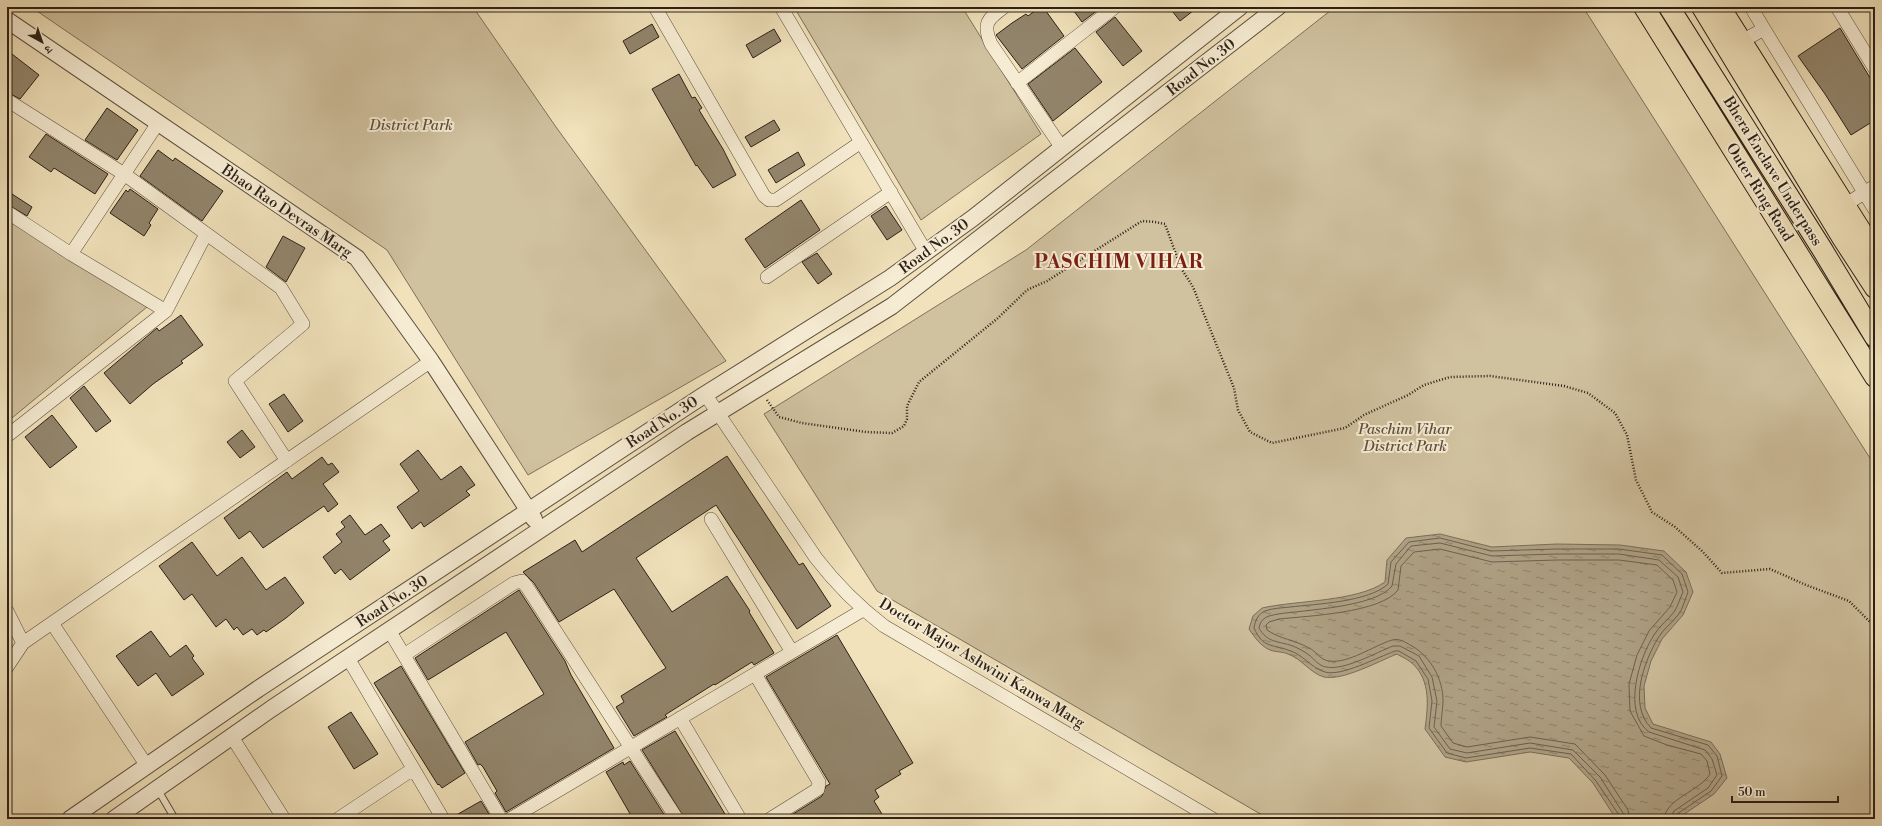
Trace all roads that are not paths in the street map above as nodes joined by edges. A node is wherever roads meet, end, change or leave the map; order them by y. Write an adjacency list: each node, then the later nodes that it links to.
1 (655, 7): 20 (street)
2 (781, 7): 20 (street)
3 (1004, 7): 17 (street)
4 (1115, 7): 17 (street)
5 (1240, 7): 21 (street, Road No. 30)
6 (1278, 7): 39 (street, Road No. 30)
7 (1644, 7): 37 (main road, Outer Ring Road)
8 (1669, 7): 35 (main road, Bhera Enclave Underpass)
9 (1702, 7): 33 (main road, Bhera Enclave Underpass)
10 (1720, 7): 15 (main road)
11 (1751, 7): 14 (street)
12 (1837, 7): 16 (street)
13 (7, 20): 19 (street, Bhao Rao Devras Marg)
14 (1764, 28): 15 (street); 23 (street)
15 (1742, 41): 25 (main road)
16 (1875, 69)
17 (1017, 83): 21 (street)
18 (7, 100): 22 (street)
19 (158, 123): 22 (street); 36 (street, Bhao Rao Devras Marg)
20 (861, 142): 24 (street)
21 (1062, 148): 29 (street, Road No. 30)
22 (124, 174): 28 (street); 31 (street)
23 (1870, 190): 25 (street); 26 (street)
24 (891, 192): 29 (street); 32 (street)
25 (1845, 205): 30 (main road)
26 (1875, 210)
27 (7, 212): 31 (street)
28 (206, 234): 34 (street); 41 (street)
29 (926, 252): 38 (street, Road No. 30)
30 (1875, 252)
31 (71, 254): 34 (street)
32 (767, 277)
33 (1875, 288)
34 (166, 311): 40 (street)
35 (1875, 337)
36 (431, 361): 41 (street); 42 (street, Bhao Rao Devras Marg)
37 (1875, 377)
38 (705, 394): 39 (street, Doctor Major Ashwini Kanwa Marg); 42 (street, Road No. 30)
39 (718, 413): 44 (street, Road No. 30); 45 (street, Doctor Major Ashwini Kanwa Marg)
40 (7, 436)
41 (287, 460): 47 (street)
42 (528, 511): 44 (street, Bhao Rao Devras Marg); 58 (street, Road No. 30)
43 (711, 519): 50 (street)
44 (540, 530): 48 (street, Road No. 30)
45 (863, 610): 50 (street); 61 (street, Doctor Major Ashwini Kanwa Marg)
46 (7, 611): 49 (street)
47 (52, 623): 49 (street); 58 (street)
48 (390, 630): 51 (street); 52 (street, Road No. 30)
49 (23, 643): 53 (street)
50 (792, 652): 54 (street)
51 (404, 655): 57 (street); 68 (street)
52 (348, 658): 56 (street, Road No. 30); 59 (street)
53 (7, 667)
54 (755, 674): 55 (street); 72 (street)
55 (680, 718): 57 (street); 71 (street)
56 (232, 737): 60 (street, Road No. 30); 65 (street)
57 (631, 747): 69 (street); 70 (street)
58 (147, 766): 62 (street, Road No. 30)
59 (413, 769): 66 (street); 67 (street)
60 (157, 789): 63 (street, Road No. 30); 64 (lane)
61 (1204, 817)
62 (70, 819)
63 (114, 819)
64 (175, 819)
65 (284, 819)
66 (338, 819)
67 (443, 819)
68 (501, 819)
69 (510, 819)
70 (678, 819)
71 (740, 819)
72 (770, 819)

